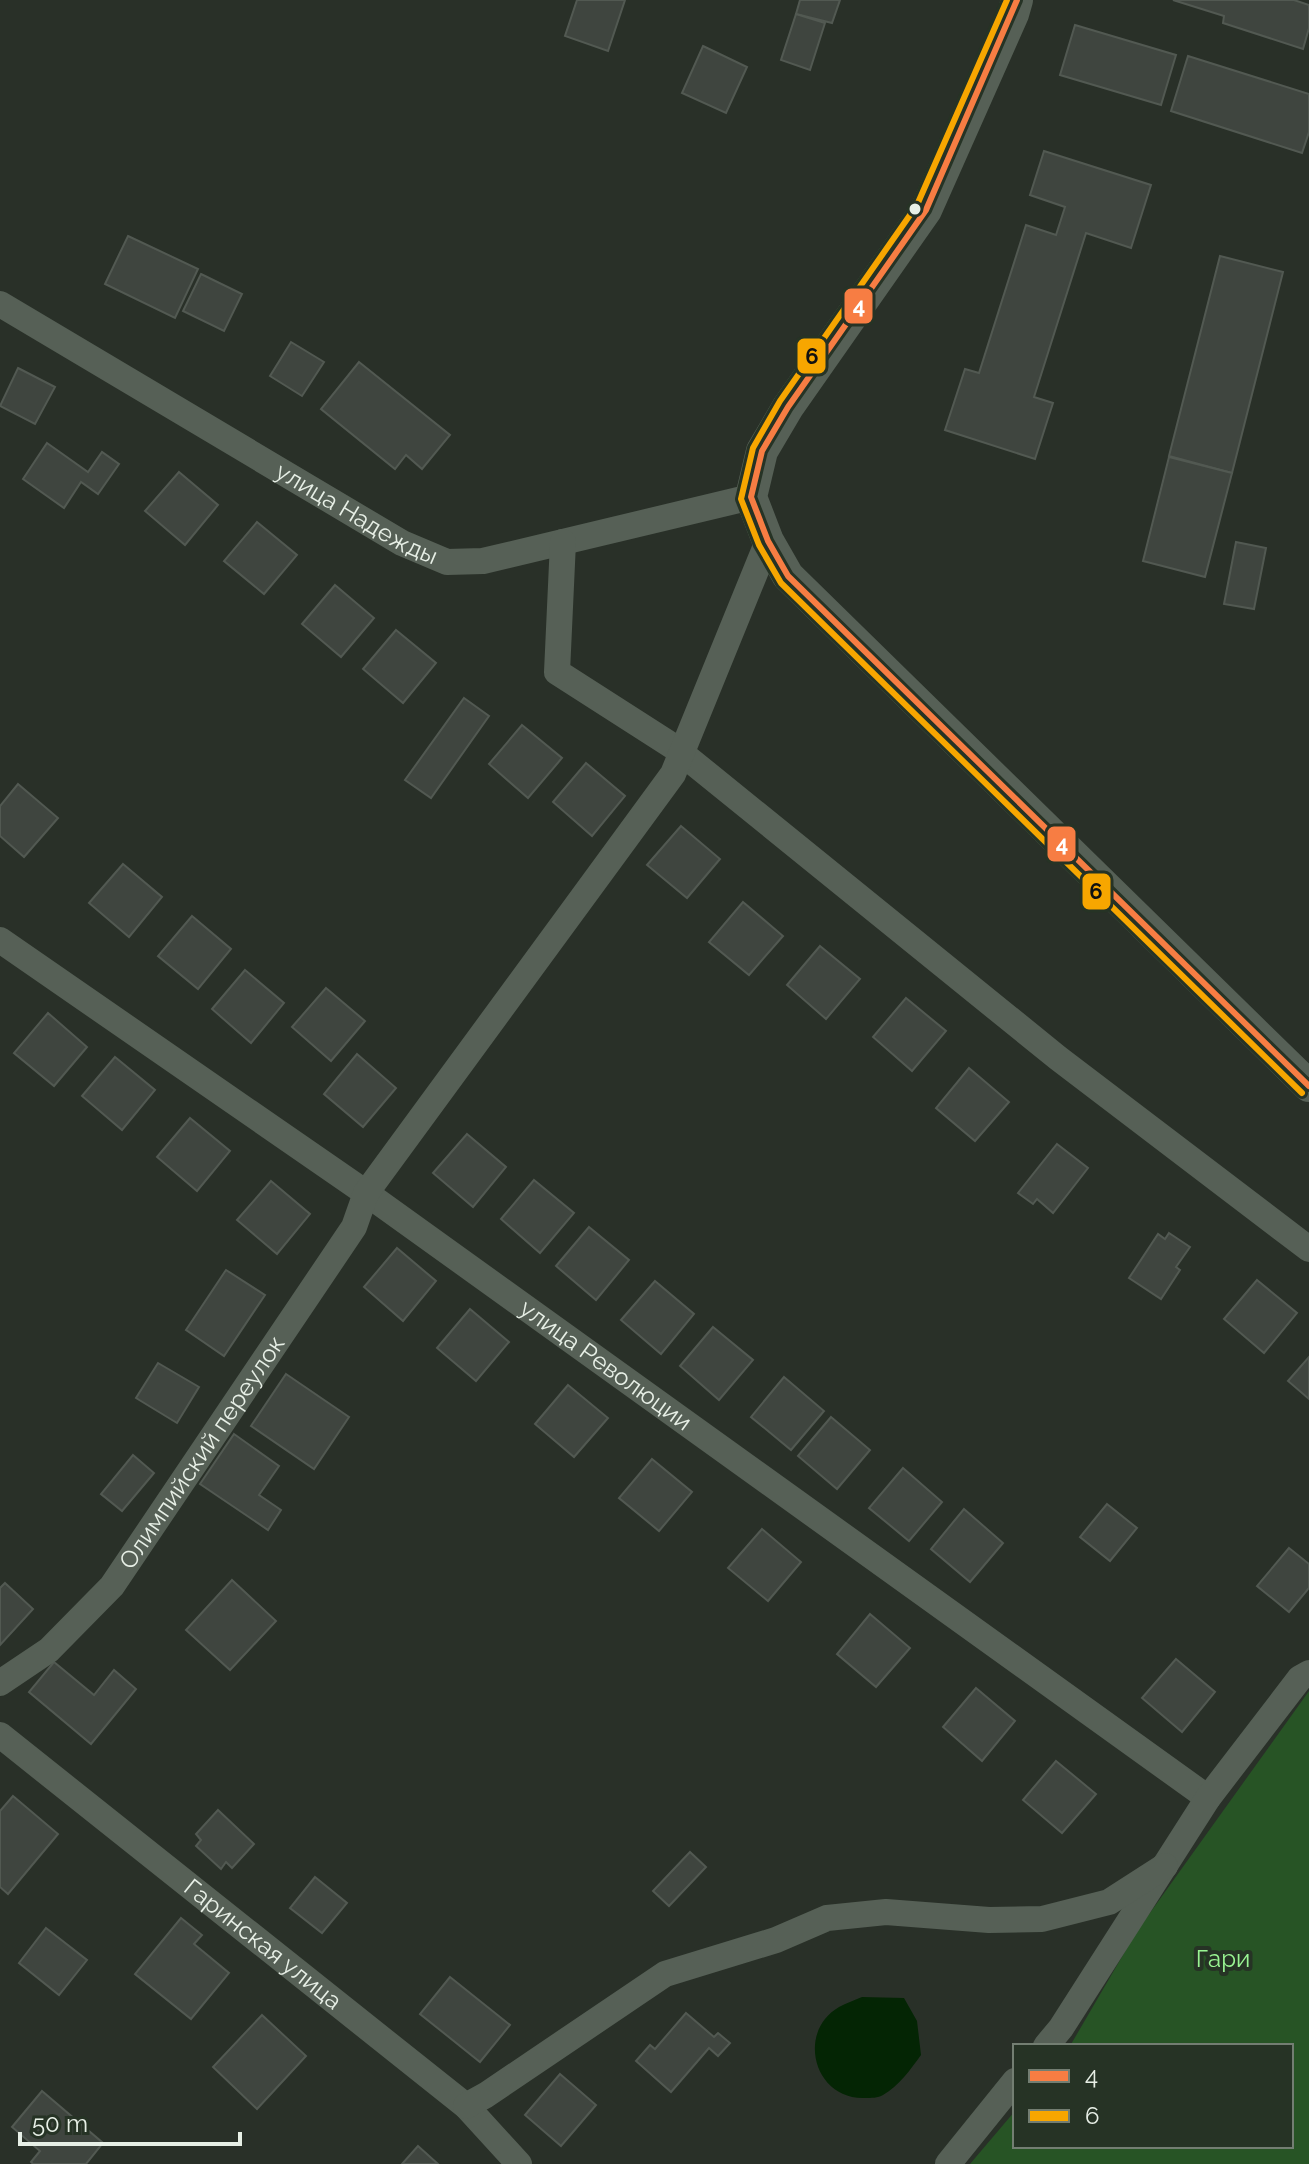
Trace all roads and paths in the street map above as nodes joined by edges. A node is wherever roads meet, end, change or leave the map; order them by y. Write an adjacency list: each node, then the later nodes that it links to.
1 (1017, 0): 3 (street)
2 (0, 304): 5 (street, улица Надежды)
3 (751, 497): 4 (street); 5 (street, улица Надежды)
4 (768, 541): 6 (street, Олимпийский переулок); 8 (street)
5 (563, 542): 6 (street)
6 (682, 753): 9 (street, Олимпийский переулок); 10 (street)
7 (0, 940): 9 (street, улица Революции)
8 (1309, 1086)
9 (366, 1193): 12 (street, Олимпийский переулок); 14 (street, улица Революции)
10 (1309, 1249)
11 (1309, 1673): 14 (street)
12 (0, 1683)
13 (0, 1735): 18 (street, Гаринская улица)
14 (1208, 1798): 15 (street)
15 (1165, 1866): 16 (street); 18 (street)
16 (1048, 2044)
17 (1013, 2083): 20 (street)
18 (466, 2106): 19 (street, Гаринская улица)
19 (519, 2164)
20 (948, 2164)

